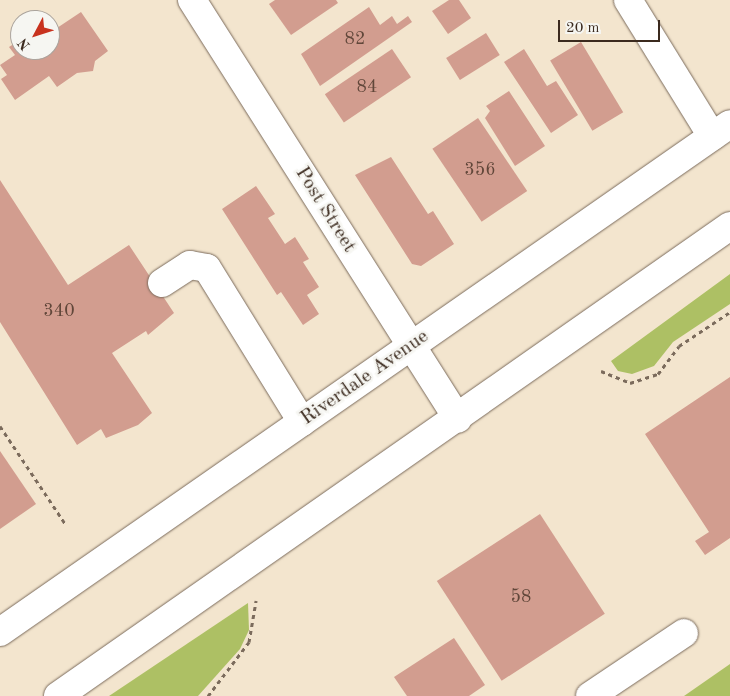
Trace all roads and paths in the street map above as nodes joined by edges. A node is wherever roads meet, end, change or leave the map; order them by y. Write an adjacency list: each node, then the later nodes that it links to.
1 (192, 0): 7 (main road, Post Street)
2 (628, 0): 3 (main road)
3 (721, 130): 7 (main road, Riverdale Avenue)
4 (730, 226): 9 (main road)
5 (162, 283): 10 (main road)
6 (730, 312): 8 (path)
7 (411, 345): 9 (main road, Post Street); 10 (main road, Riverdale Avenue)
8 (601, 371)
9 (458, 419): 16 (main road)
10 (302, 422): 14 (main road, Riverdale Avenue)
11 (0, 426): 12 (path)
12 (66, 525)
13 (256, 601): 17 (path)
14 (0, 632)
15 (684, 633): 18 (main road)
16 (58, 696)
17 (208, 696)
18 (590, 696)

